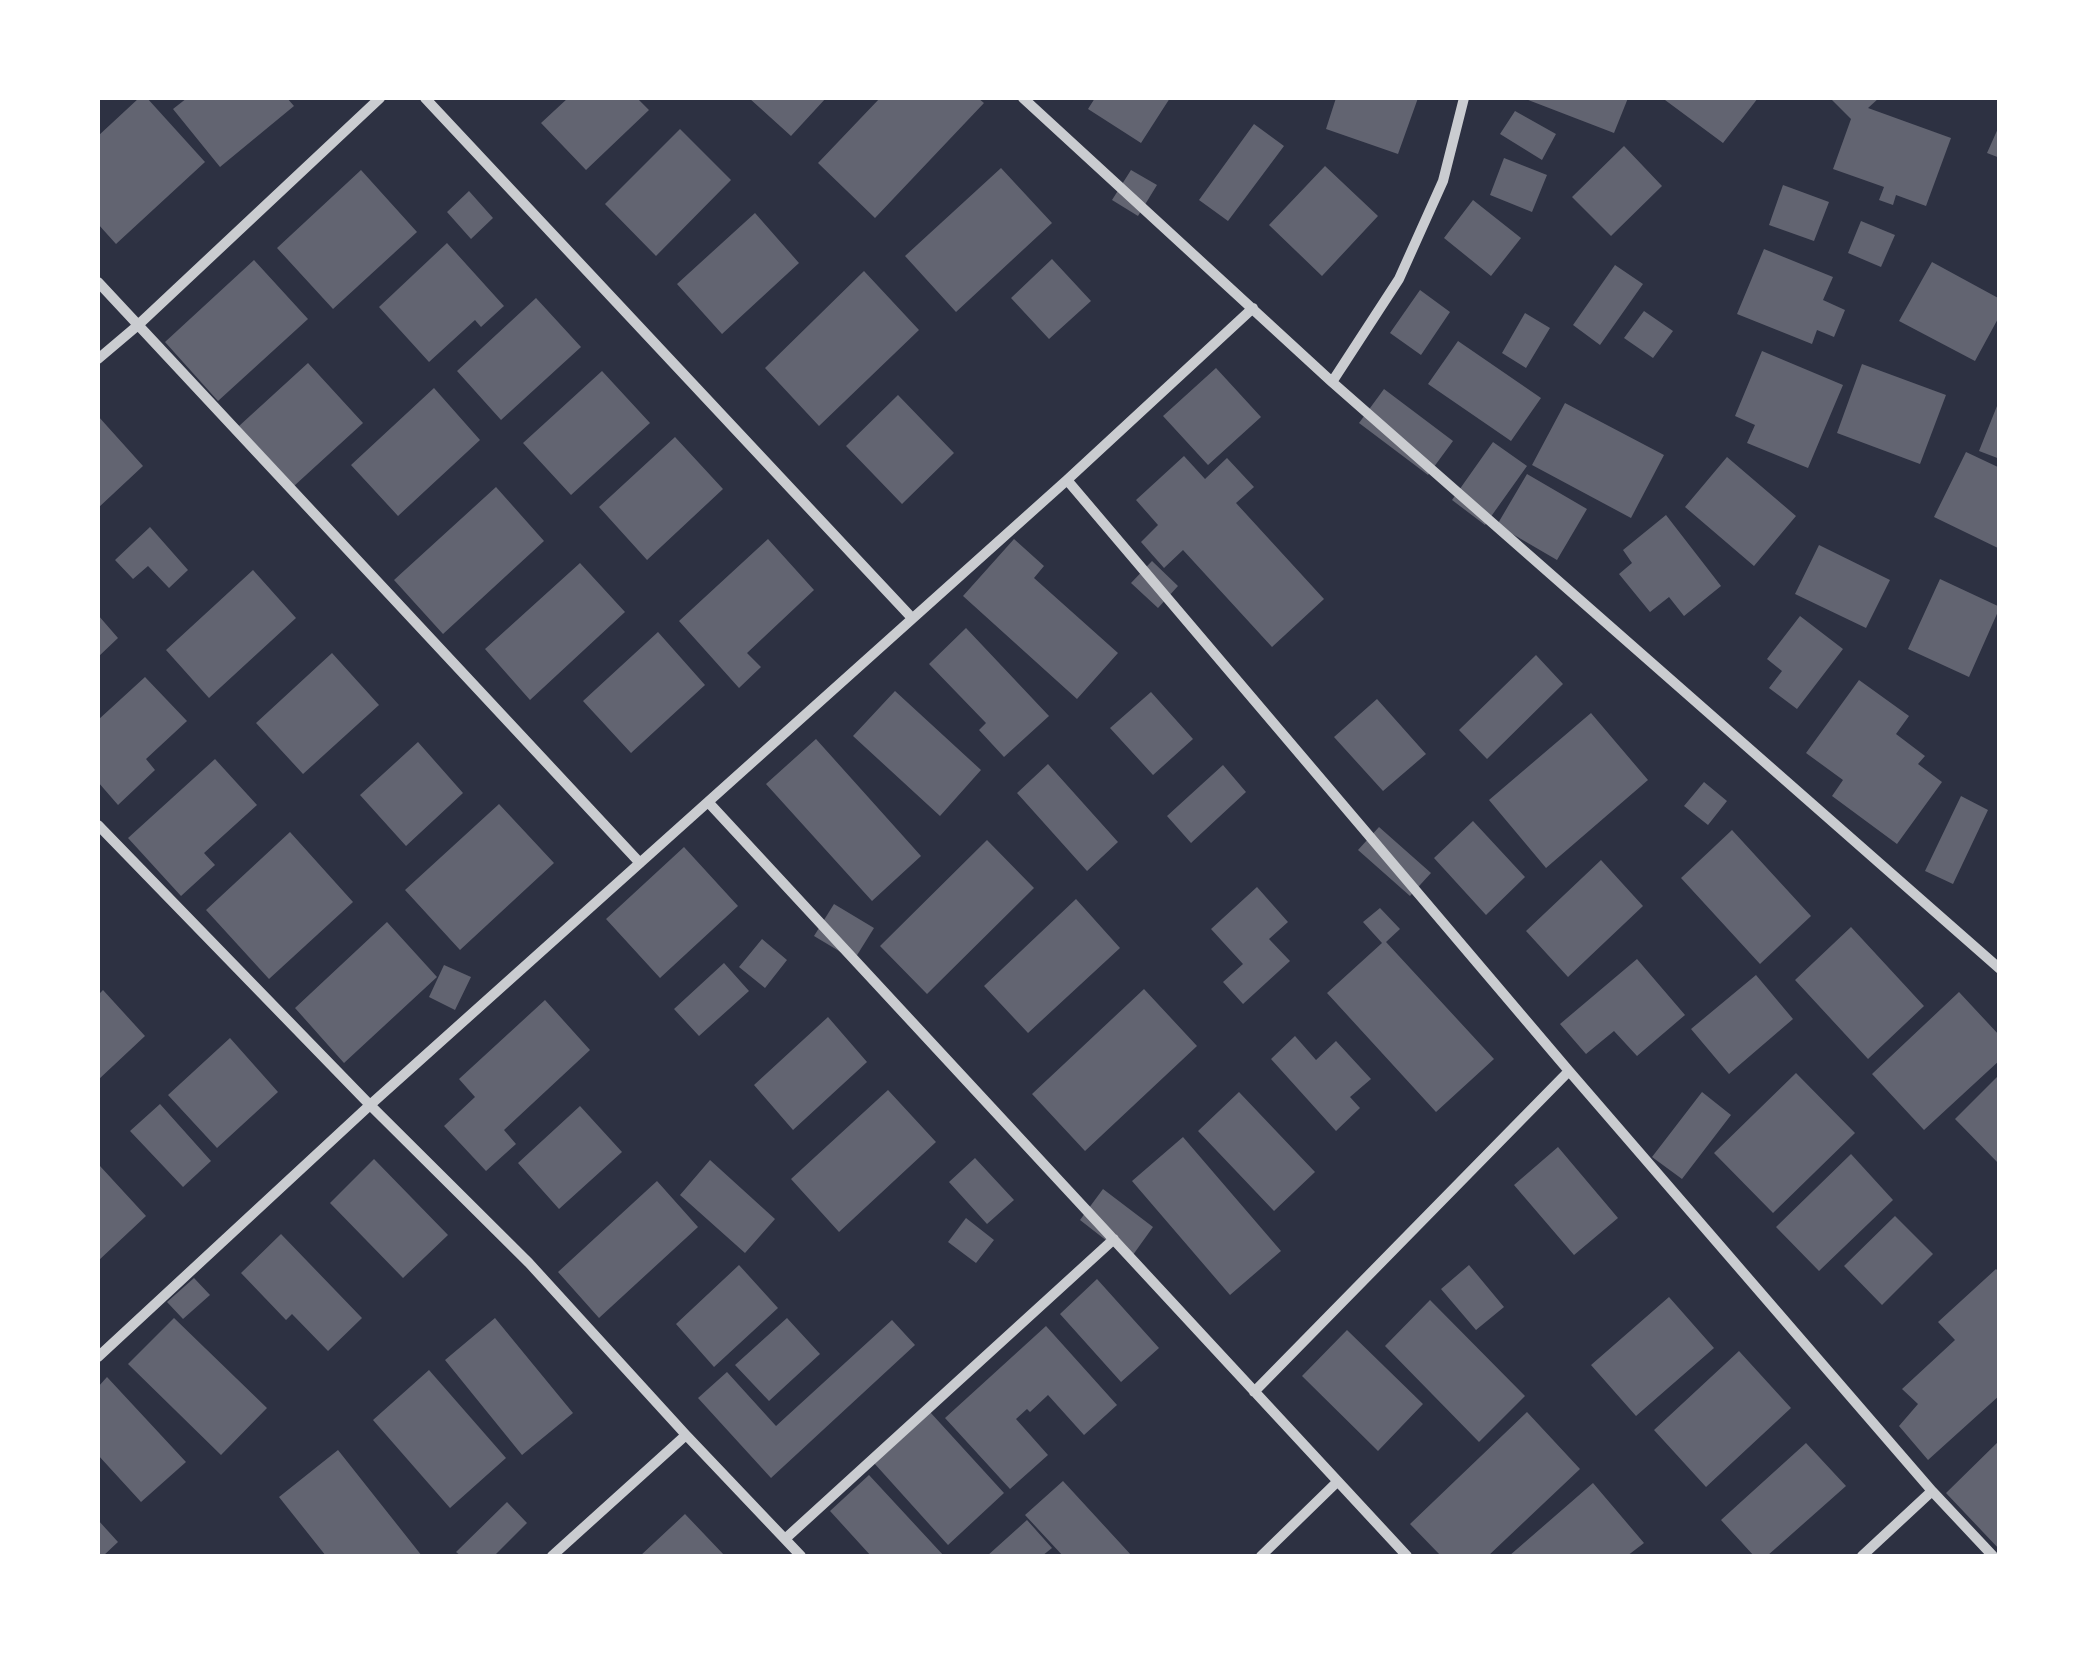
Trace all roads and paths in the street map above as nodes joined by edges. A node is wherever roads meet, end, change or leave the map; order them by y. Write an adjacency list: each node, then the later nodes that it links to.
1 (380, 98): 7 (street)
2 (424, 98): 11 (street)
3 (1022, 98): 6 (street)
4 (1464, 98): 9 (street)
5 (98, 282): 7 (street)
6 (1254, 308): 9 (street); 10 (street)
7 (138, 326): 8 (street); 14 (street)
8 (98, 359)
9 (1332, 382): 15 (street)
10 (1067, 480): 11 (street); 16 (street)
11 (912, 618): 12 (street)
12 (708, 803): 14 (street); 18 (street)
13 (98, 825): 17 (street)
14 (640, 862): 17 (street)
15 (2000, 969)
16 (1570, 1071): 20 (street); 23 (street)
17 (370, 1105): 19 (street); 21 (street)
18 (1114, 1240): 20 (street); 24 (street)
19 (98, 1357)
20 (1254, 1392): 22 (street)
21 (686, 1435): 24 (street); 25 (street)
22 (1336, 1482): 27 (street); 28 (street)
23 (1932, 1491): 29 (street); 30 (street)
24 (785, 1539): 26 (street)
25 (552, 1556)
26 (801, 1556)
27 (1262, 1556)
28 (1407, 1556)
29 (1862, 1556)
30 (1993, 1556)

